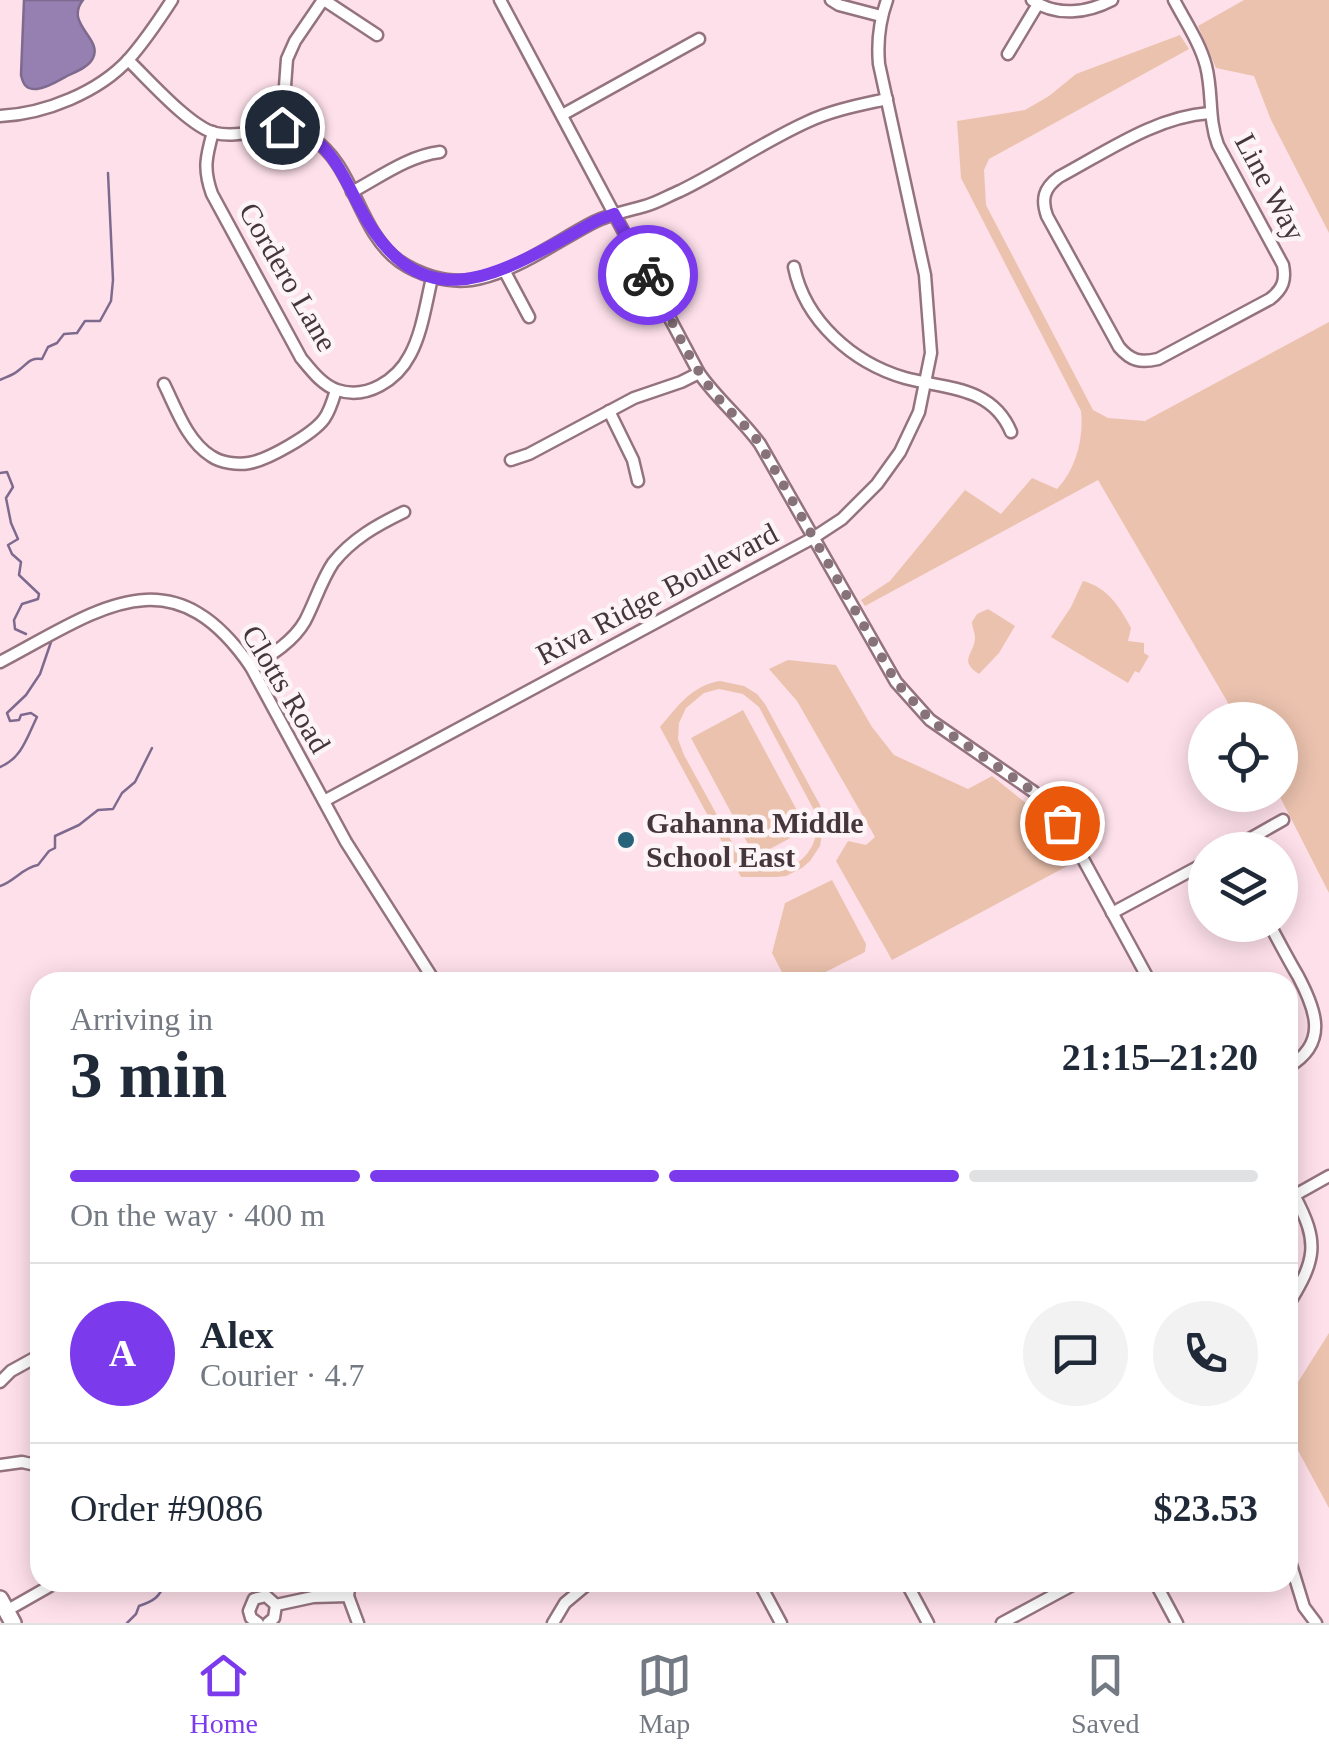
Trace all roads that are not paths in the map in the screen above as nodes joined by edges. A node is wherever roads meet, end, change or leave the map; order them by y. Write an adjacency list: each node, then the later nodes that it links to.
1 (172, 0): 13 (street)
2 (323, 0): 10 (street); 18 (street)
3 (831, 0): 9 (street)
4 (886, 0): 9 (street, Riva Ridge Boulevard)
5 (1112, 0): 8 (street)
6 (1174, 0): 15 (street, Line Way)
7 (505, 2): 16 (street)
8 (1035, 2): 12 (street)
9 (881, 16): 14 (street, Riva Ridge Boulevard)
10 (377, 35)
11 (699, 39): 16 (street)
12 (1008, 54)
13 (128, 60): 17 (street); 19 (street)
14 (887, 99): 22 (street); 28 (street, Riva Ridge Boulevard)
15 (1210, 113): 15 (street, Line Way)
16 (562, 115): 22 (street)
17 (0, 116)
18 (282, 127): 19 (street); 21 (street)
19 (213, 132): 30 (street, Cordero Lane)
20 (440, 152): 21 (street)
21 (352, 192): 25 (street)
22 (614, 214): 24 (street); 27 (street)
23 (794, 267): 28 (street)
24 (504, 270): 25 (street); 26 (street)
25 (432, 278): 30 (street, Cordero Lane)
26 (529, 317)
27 (699, 373): 31 (street); 36 (street)
28 (926, 383): 32 (street); 36 (street, Riva Ridge Boulevard)
29 (164, 384): 30 (street)
30 (336, 390)
31 (609, 411): 33 (street); 34 (street)
32 (1011, 432)
33 (511, 460)
34 (638, 481)
35 (404, 512): 38 (street)
36 (813, 538): 39 (street, Riva Ridge Boulevard); 43 (street)
37 (0, 662): 38 (street, Clotts Road)
38 (250, 667): 39 (street, Clotts Road)
39 (324, 802): 45 (street, Clotts Road)
40 (1282, 820): 41 (street)
41 (1261, 832)
42 (1188, 872): 43 (street)
43 (1112, 913): 46 (street)
44 (1279, 942): 47 (street)
45 (429, 972)
46 (1144, 972)
47 (1296, 972)
48 (1298, 976): 49 (street)
49 (1298, 1058)
50 (1329, 1176): 51 (street)
51 (1298, 1193)
52 (1298, 1206): 53 (street)
53 (1298, 1286)
54 (30, 1361): 55 (street)
55 (0, 1382)
56 (30, 1464): 57 (street)
57 (0, 1465)
58 (1298, 1587): 77 (street)
59 (39, 1592): 68 (street)
60 (349, 1592): 66 (street)
61 (578, 1592): 72 (street)
62 (765, 1592): 73 (street)
63 (911, 1592): 74 (street)
64 (1059, 1592): 75 (street)
65 (1160, 1592): 76 (street)
66 (348, 1596): 67 (street); 71 (street)
67 (276, 1605): 69 (street); 70 (street)
68 (6, 1611)
69 (258, 1623)
70 (268, 1623)
71 (358, 1623)
72 (554, 1623)
73 (782, 1623)
74 (928, 1623)
75 (1002, 1623)
76 (1177, 1623)
77 (1316, 1623)

